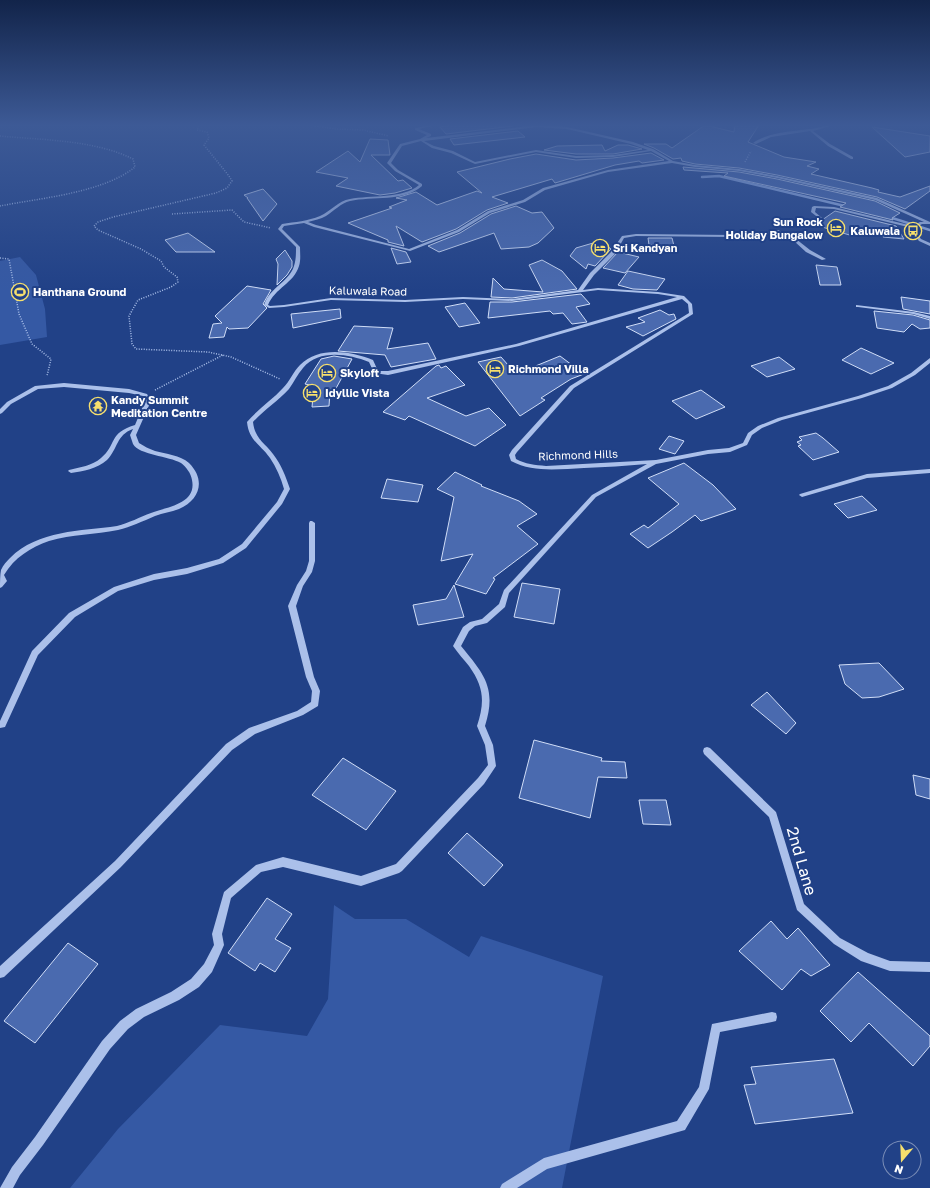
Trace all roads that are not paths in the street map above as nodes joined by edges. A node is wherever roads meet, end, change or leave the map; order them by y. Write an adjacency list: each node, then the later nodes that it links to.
1 (414, 180): 5 (street)
2 (573, 180): 5 (street)
3 (792, 180): 6 (street)
4 (820, 218): 7 (street)
5 (303, 221): 12 (street, Kaluwala Road)
6 (930, 224): 7 (street)
7 (914, 227): 8 (street)
8 (920, 240): 9 (street); 10 (street)
9 (930, 245)
10 (930, 250)
11 (824, 258): 12 (street)
12 (580, 290): 13 (street)
13 (682, 297): 19 (street, Richmond Hills); 25 (street)
14 (858, 306): 15 (street)
15 (930, 318)
16 (930, 360): 19 (street, Richmond Hills)
17 (0, 412): 18 (street)
18 (137, 426): 20 (street); 24 (street)
19 (656, 462): 30 (street)
20 (71, 471)
21 (930, 471): 22 (street)
22 (802, 495)
23 (312, 523): 28 (street)
24 (0, 585)
25 (1, 727)
26 (708, 751): 27 (street, 2nd Lane)
27 (930, 967)
28 (0, 973)
29 (772, 1018): 31 (street)
30 (6, 1188)
31 (506, 1188)

